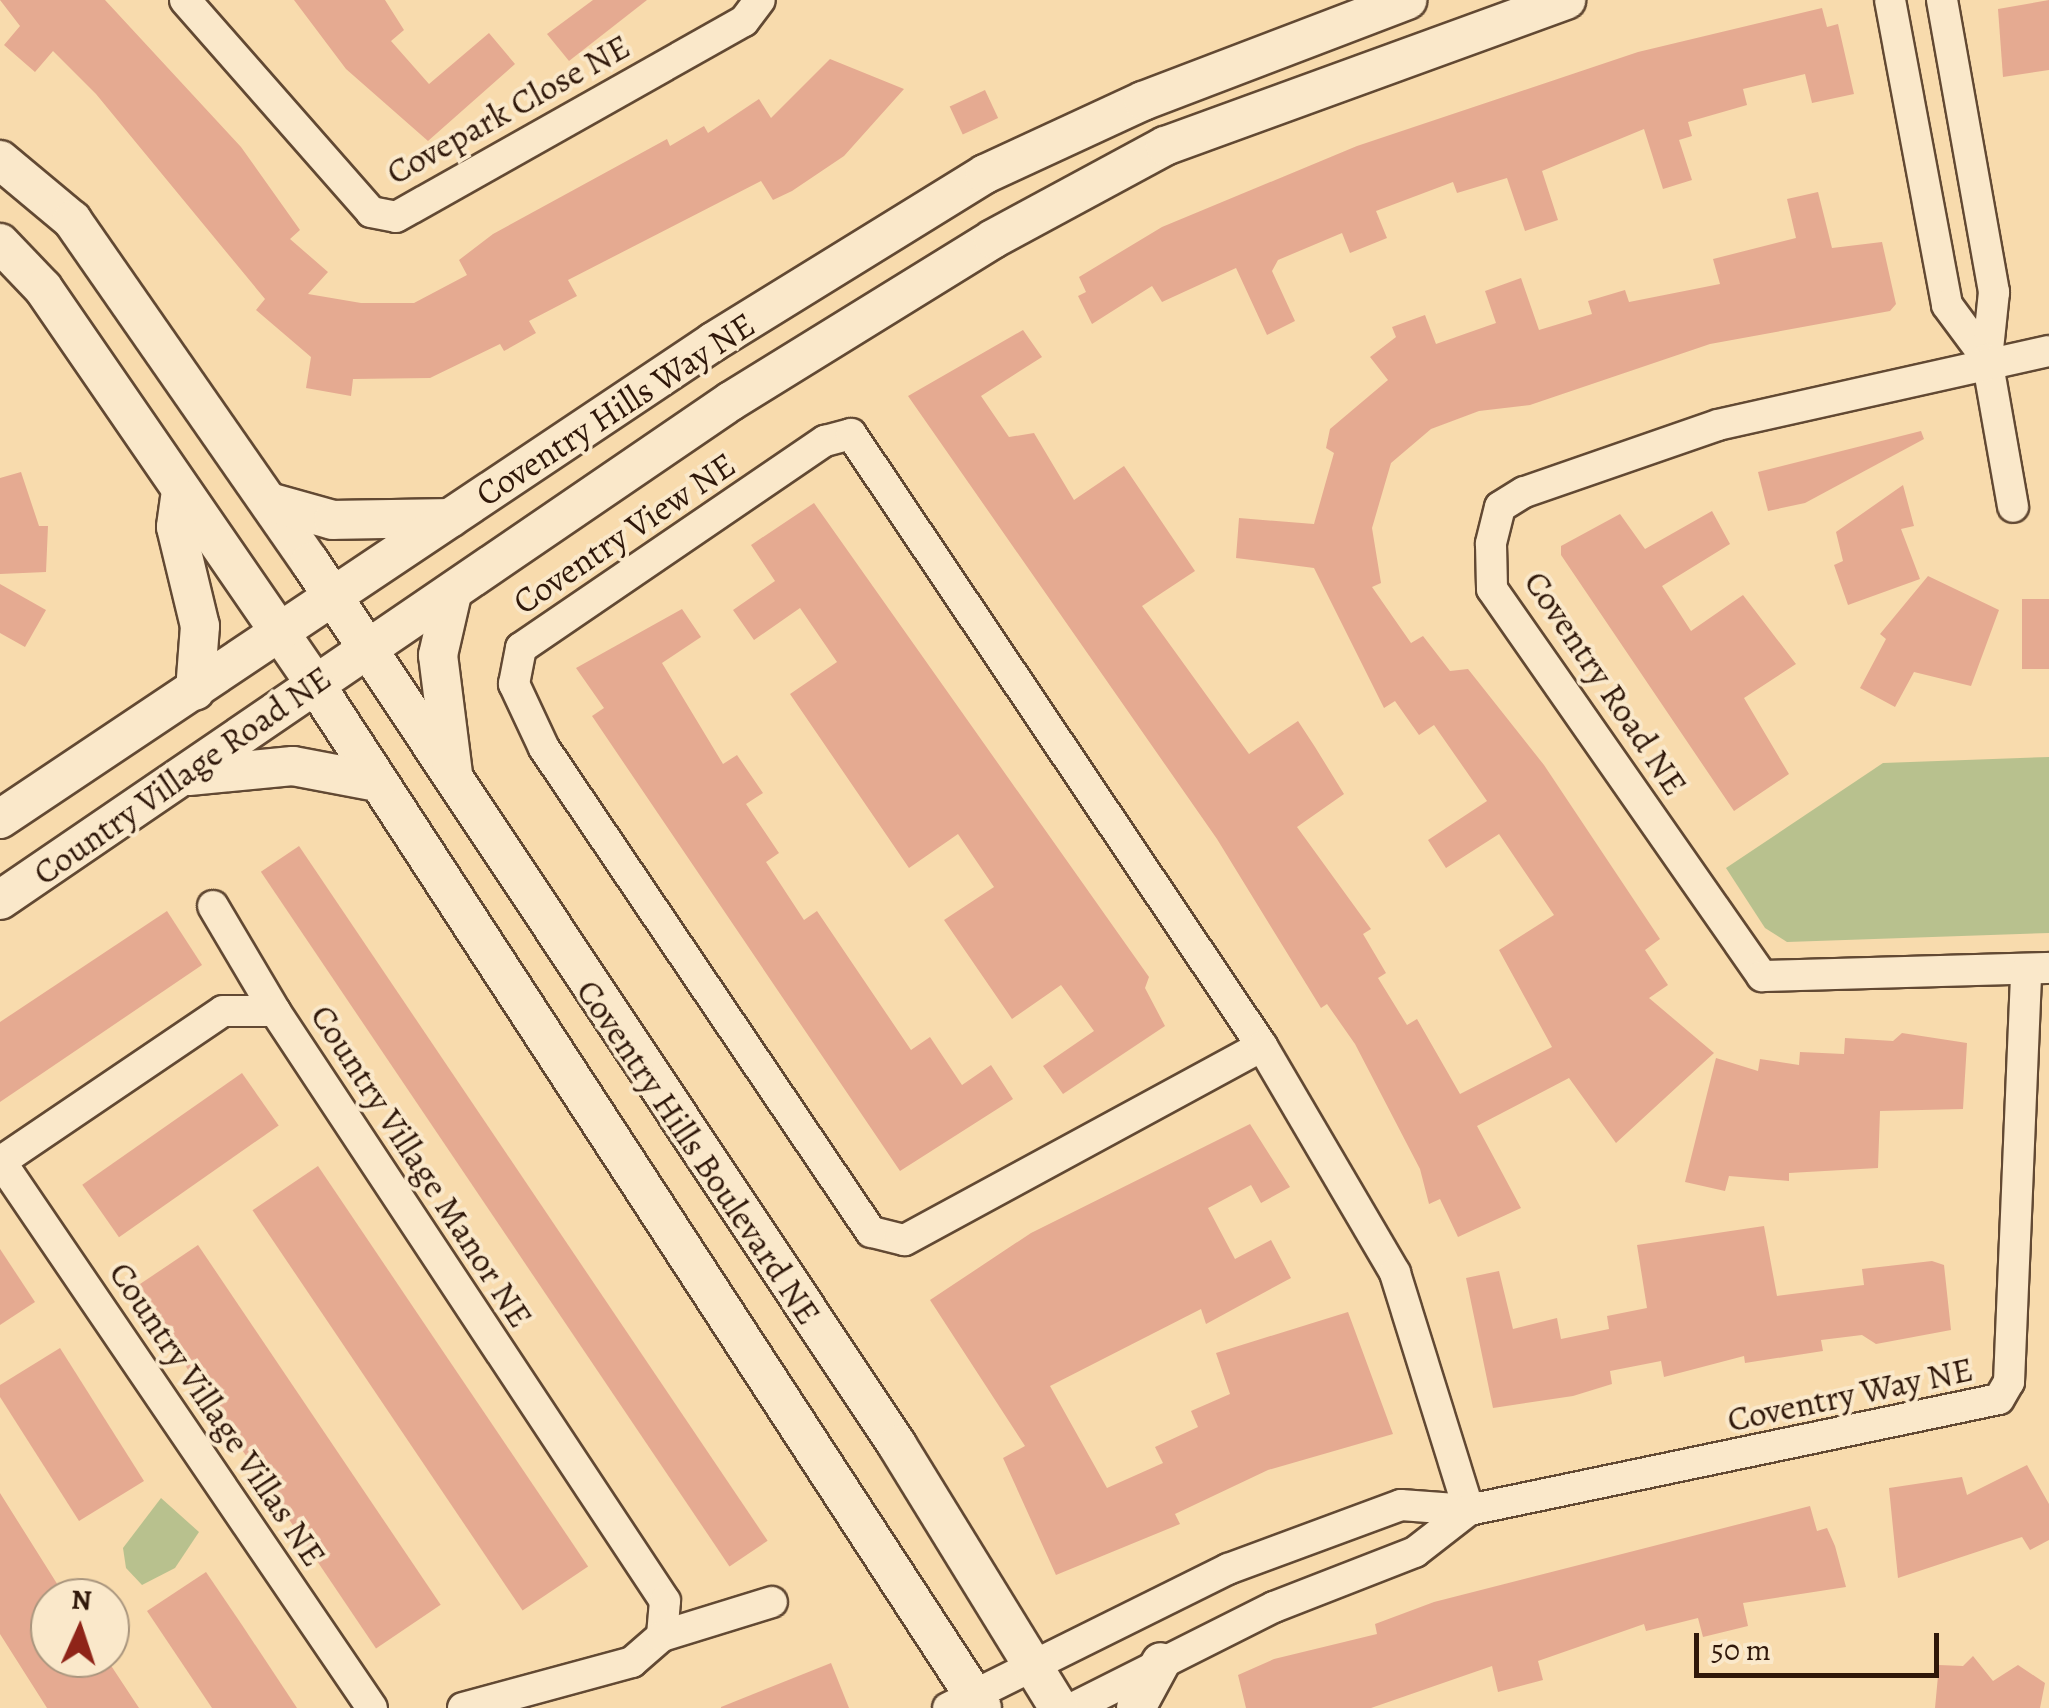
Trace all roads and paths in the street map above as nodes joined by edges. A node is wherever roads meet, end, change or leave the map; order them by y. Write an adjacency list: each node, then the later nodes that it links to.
1 (186, 0): 2 (street, Covepark Close NE)
2 (760, 0)
3 (1407, 0): 14 (street, Coventry Hills Way NE)
4 (1566, 0): 15 (street, Coventry Hills Way NE)
5 (1890, 0): 10 (street)
6 (1942, 0): 10 (street)
7 (0, 160): 12 (street)
8 (0, 244): 11 (street)
9 (2049, 350): 10 (street, Coventry Road NE)
10 (1987, 359): 13 (street); 27 (street, Coventry Road NE)
11 (180, 498): 17 (street); 20 (street)
12 (268, 502): 14 (street); 16 (street)
13 (2013, 507)
14 (450, 518): 16 (street, Coventry Hills Way NE)
15 (452, 594): 18 (street, Coventry Hills Way NE); 23 (street)
16 (333, 599): 17 (street, Country Village Road NE); 18 (street, Coventry Hills Boulevard NE)
17 (280, 634): 19 (street, Coventry Hills Boulevard NE); 20 (street, Country Village Road NE)
18 (362, 647): 19 (street, Country Village Road NE); 23 (street, Coventry Hills Boulevard NE)
19 (314, 684): 21 (street, Country Village Road NE); 22 (street, Coventry Hills Boulevard NE)
20 (194, 691): 24 (street, Country Village Road NE)
21 (186, 776): 22 (street); 25 (street, Country Village Road NE)
22 (378, 782): 36 (street, Coventry Hills Boulevard NE)
23 (455, 787): 35 (street, Coventry Hills Boulevard NE)
24 (0, 820)
25 (0, 900)
26 (213, 906): 28 (street)
27 (2038, 969): 31 (street, Coventry Way NE)
28 (276, 1011): 30 (street, Country Village Manor NE); 33 (street, Country Village Manor NE)
29 (1262, 1046): 29 (street, Coventry View NE); 31 (street, Coventry View NE)
30 (1, 1162): 37 (street, Country Village Villas NE)
31 (1469, 1510): 34 (street, Coventry Way NE); 35 (street, Coventry Way NE)
32 (772, 1602): 33 (street)
33 (662, 1636): 38 (street)
34 (1161, 1662): 40 (street, Coventry Way NE); 41 (street)
35 (1032, 1665): 36 (street, Coventry Way NE); 39 (street, Coventry Hills Boulevard NE)
36 (968, 1704)
37 (372, 1708)
38 (463, 1708)
39 (1058, 1708)
40 (1072, 1708)
41 (1136, 1708)

